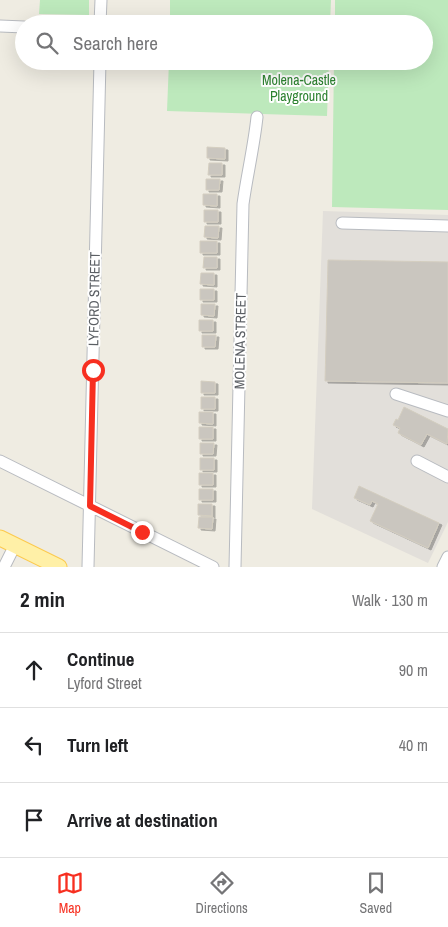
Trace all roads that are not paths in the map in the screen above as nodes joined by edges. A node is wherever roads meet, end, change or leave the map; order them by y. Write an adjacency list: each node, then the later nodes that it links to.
1 (101, 0): 2 (street)
2 (100, 15)
3 (0, 26): 4 (street)
4 (15, 27)
5 (100, 70): 14 (street, LYFORD STREET)
6 (257, 117): 22 (street, MOLENA STREET)
7 (342, 223): 8 (street)
8 (448, 226)
9 (396, 394): 10 (street)
10 (448, 411)
11 (0, 461): 14 (street)
12 (417, 461): 13 (street)
13 (448, 477)
14 (90, 506): 20 (street, LYFORD STREET); 21 (street)
15 (0, 538): 16 (main road)
16 (15, 545): 18 (street); 19 (main road)
17 (448, 557): 23 (street)
18 (4, 567)
19 (59, 567)
20 (88, 567)
21 (212, 567)
22 (235, 567)
23 (443, 567)

